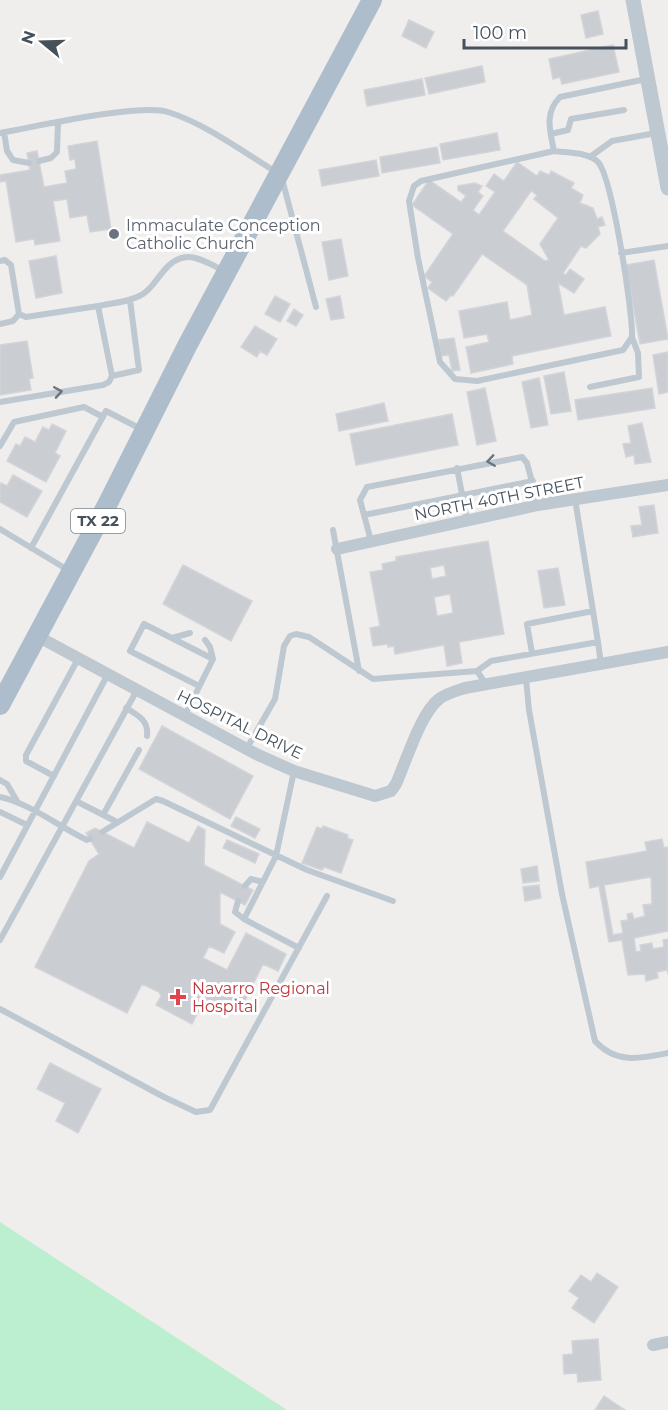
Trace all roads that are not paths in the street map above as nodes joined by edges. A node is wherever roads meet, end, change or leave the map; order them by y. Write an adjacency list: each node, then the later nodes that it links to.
1 (372, 0): 13 (main road, TX 22)
2 (633, 0): 3 (street)
3 (648, 79): 7 (street); 8 (lane)
4 (624, 110): 8 (lane)
5 (58, 123): 6 (lane); 11 (lane); 13 (lane)
6 (2, 132): 12 (lane)
7 (658, 133): 10 (lane); 14 (street)
8 (551, 134): 9 (lane)
9 (554, 151): 10 (lane); 24 (lane)
10 (590, 157): 16 (lane)
11 (39, 161)
12 (29, 163)
13 (281, 174): 18 (main road, TX 22); 21 (lane)
14 (668, 188)
15 (668, 246): 16 (lane)
16 (621, 253): 24 (lane)
17 (0, 261): 22 (lane)
18 (227, 273): 19 (lane); 29 (main road, TX 22)
19 (130, 300): 20 (lane); 25 (lane)
20 (98, 306): 22 (lane); 25 (lane)
21 (316, 307)
22 (19, 314): 23 (lane)
23 (0, 324)
24 (633, 338): 26 (lane)
25 (111, 376): 27 (lane, one-way to 25)
26 (590, 387)
27 (0, 402)
28 (103, 417): 29 (lane); 30 (lane); 42 (lane)
29 (145, 431): 44 (main road, TX 22)
30 (0, 446)
31 (457, 468): 32 (lane, one-way to 31); 34 (lane); 37 (lane)
32 (533, 482): 34 (lane); 36 (lane)
33 (668, 485): 35 (street, NORTH 40TH STREET)
34 (463, 495): 37 (lane); 38 (lane)
35 (575, 499): 36 (street, NORTH 40TH STREET); 45 (lane)
36 (538, 505): 38 (street, NORTH 40TH STREET)
37 (364, 515): 41 (lane)
38 (467, 520): 41 (street, NORTH 40TH STREET)
39 (0, 529): 42 (lane)
40 (333, 530): 43 (lane)
41 (371, 541): 43 (street, NORTH 40TH STREET)
42 (31, 548): 44 (lane)
43 (337, 549): 57 (lane)
44 (71, 572): 47 (main road, TX 22)
45 (593, 612): 50 (lane); 52 (lane)
46 (190, 633): 48 (lane)
47 (37, 636): 53 (street, HOSPITAL DRIVE); 63 (main road, TX 22)
48 (172, 638): 54 (lane); 61 (lane)
49 (205, 640): 54 (lane)
50 (598, 642): 52 (lane); 55 (lane)
51 (668, 652): 55 (street, HOSPITAL DRIVE)
52 (532, 653): 56 (lane)
53 (78, 659): 58 (street, HOSPITAL DRIVE); 70 (lane)
54 (213, 659): 61 (lane)
55 (601, 664): 59 (street, HOSPITAL DRIVE)
56 (477, 671): 57 (lane); 60 (lane)
57 (359, 672): 67 (lane)
58 (108, 674): 62 (street, HOSPITAL DRIVE); 70 (lane)
59 (526, 678): 60 (street, HOSPITAL DRIVE); 94 (lane)
60 (486, 684): 69 (street, HOSPITAL DRIVE)
61 (199, 686): 65 (lane)
62 (136, 690): 64 (lane); 65 (street, HOSPITAL DRIVE)
63 (0, 705)
64 (126, 708): 66 (lane); 74 (lane)
65 (185, 715): 67 (street, HOSPITAL DRIVE)
66 (147, 736)
67 (247, 748): 69 (street, HOSPITAL DRIVE)
68 (140, 750): 77 (lane)
69 (294, 771): 83 (lane)
70 (54, 776): 75 (lane)
71 (0, 780): 73 (lane)
72 (0, 797): 73 (lane)
73 (17, 801): 75 (lane)
74 (76, 801): 77 (lane); 80 (lane)
75 (35, 811): 79 (lane); 80 (lane)
76 (0, 812): 79 (lane)
77 (103, 815): 78 (lane)
78 (117, 822): 81 (lane); 83 (lane)
79 (27, 825): 84 (lane)
80 (61, 827): 82 (lane); 91 (lane)
81 (102, 832)
82 (90, 839)
83 (276, 856): 85 (lane); 89 (lane)
84 (0, 877)
85 (263, 882): 86 (lane); 90 (lane)
86 (245, 886)
87 (327, 896): 92 (lane)
88 (238, 901): 90 (lane)
89 (393, 901)
90 (244, 919): 92 (lane)
91 (0, 940)
92 (298, 948): 93 (lane)
93 (0, 1009)
94 (668, 1053)
95 (668, 1342): 96 (street)
96 (653, 1345)

